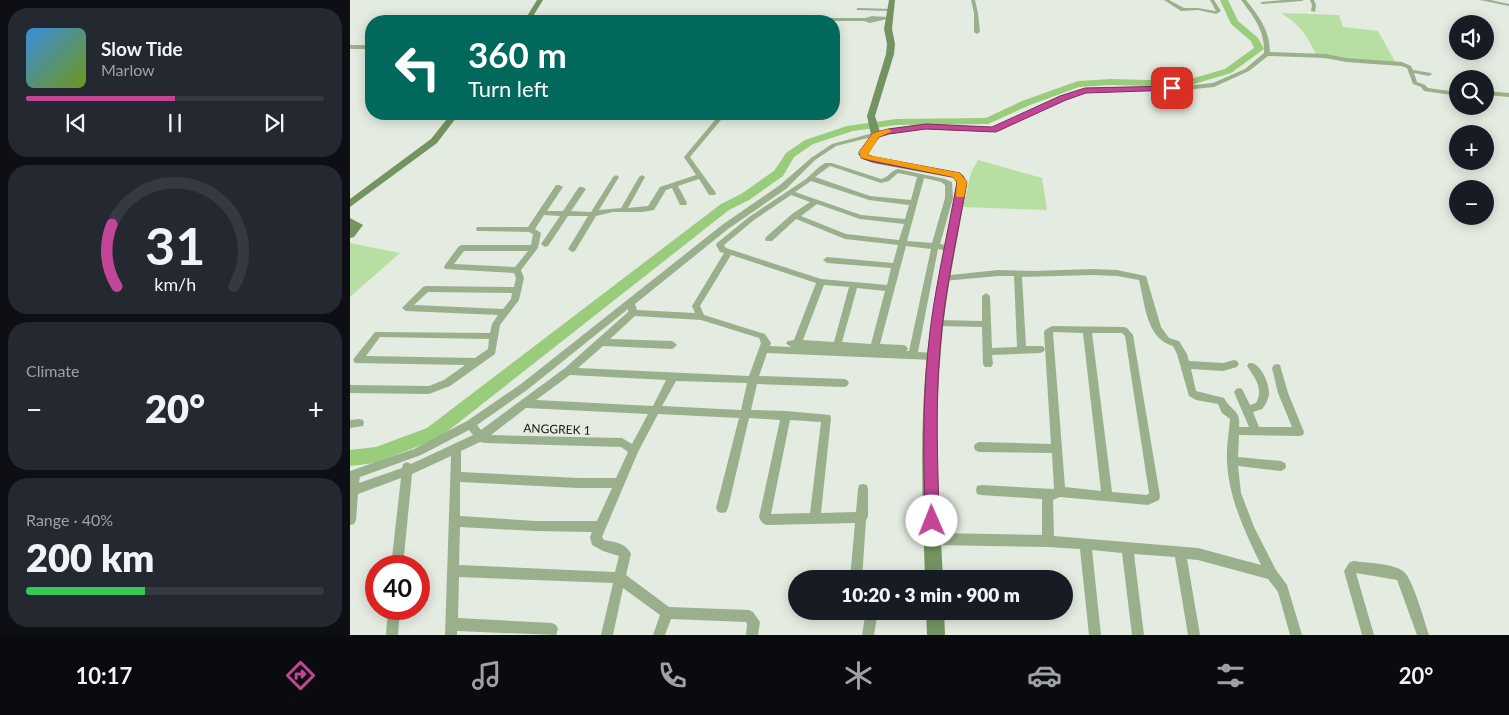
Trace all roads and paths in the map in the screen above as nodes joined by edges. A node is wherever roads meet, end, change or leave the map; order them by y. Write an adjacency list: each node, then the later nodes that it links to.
1 (540, 0): 15 (street)
2 (892, 0): 14 (street)
3 (973, 0): 18 (street)
4 (1166, 0): 5 (street)
5 (1212, 0)
6 (1243, 0): 21 (street)
7 (1302, 0): 10 (street)
8 (1312, 0): 13 (street)
9 (1482, 0): 11 (street)
10 (1262, 3)
11 (1509, 5)
12 (858, 9): 14 (street)
13 (1313, 11)
14 (890, 14): 17 (street); 30 (street)
15 (531, 15)
16 (840, 19): 17 (street)
17 (865, 19)
18 (977, 32)
19 (365, 46): 20 (street)
20 (350, 47)
21 (1267, 54): 22 (street); 29 (street)
22 (1411, 71): 23 (street); 24 (street)
23 (1429, 74)
24 (1449, 93)
25 (1494, 93): 26 (street)
26 (1509, 95)
27 (450, 120): 46 (street)
28 (718, 120): 31 (street)
29 (997, 129): 30 (street)
30 (876, 134): 62 (street); 75 (street)
31 (700, 176): 37 (street); 42 (street)
32 (921, 176): 36 (street); 45 (street); 60 (street)
33 (616, 177): 50 (street)
34 (642, 177): 47 (street)
35 (668, 178): 40 (street)
36 (810, 178): 41 (street); 45 (street)
37 (674, 185): 40 (street); 44 (street)
38 (559, 187): 48 (street)
39 (582, 189): 49 (street)
40 (663, 189): 47 (street)
41 (789, 192): 43 (street); 64 (street)
42 (712, 193)
43 (815, 202): 51 (street); 53 (street)
44 (684, 203)
45 (913, 203): 53 (street)
46 (350, 204)
47 (623, 210): 50 (street)
48 (542, 213): 49 (street); 55 (street)
49 (566, 213): 50 (street); 59 (street)
50 (593, 214): 63 (street)
51 (795, 216): 57 (street); 58 (street)
52 (350, 220): 56 (street)
53 (908, 222): 58 (street)
54 (480, 229): 55 (street)
55 (530, 230): 61 (street)
56 (350, 234)
57 (769, 239)
58 (903, 243): 60 (street); 66 (street)
59 (545, 244)
60 (935, 247): 62 (street); 90 (street)
61 (534, 248): 67 (street); 67 (street)
62 (949, 248): 69 (street)
63 (572, 249)
64 (729, 252): 70 (street); 77 (street)
65 (827, 260): 66 (street)
66 (896, 266): 72 (street)
67 (517, 270): 73 (street)
68 (1018, 276): 89 (street)
69 (944, 278): 78 (street); 96 (street)
70 (822, 282): 71 (street); 85 (street)
71 (854, 285): 72 (street); 86 (street)
72 (890, 288): 88 (street)
73 (518, 290): 76 (street); 76 (street)
74 (986, 296): 79 (street)
75 (632, 306): 77 (street); 82 (street); 110 (street)
76 (506, 312): 81 (street)
77 (700, 317): 84 (street)
78 (937, 323): 79 (street); 92 (street)
79 (987, 324): 91 (street)
80 (1087, 329): 115 (street); 127 (street); 127 (street)
81 (494, 336): 93 (street); 93 (street)
82 (601, 342): 83 (street); 99 (street)
83 (672, 345)
84 (765, 346): 85 (street); 101 (street)
85 (796, 346): 86 (street)
86 (836, 348): 88 (street)
87 (1040, 349): 89 (street)
88 (874, 350): 90 (street)
89 (1022, 350): 91 (street)
90 (914, 352): 92 (street)
91 (988, 352): 94 (street)
92 (933, 353): 134 (street)
93 (477, 362): 103 (street)
94 (988, 364)
95 (1234, 364): 96 (street)
96 (1186, 365): 111 (street)
97 (1252, 366): 107 (street)
98 (1277, 368): 112 (street)
99 (568, 372): 100 (street); 105 (street)
100 (673, 377): 101 (street); 106 (street)
101 (753, 379): 102 (street); 108 (street)
102 (844, 383)
103 (350, 389)
104 (1239, 392): 107 (street)
105 (525, 404): 106 (street); 110 (street)
106 (656, 410): 108 (street); 116 (street)
107 (1247, 410): 112 (street)
108 (745, 414): 109 (street); 128 (street)
109 (786, 415): 129 (street); 129 (street)
110 (475, 431): 113 (street); 116 (street, ANGGREK 1); 117 (street)
111 (1234, 431): 112 (street); 118 (street)
112 (1256, 431)
113 (456, 447): 120 (street); 121 (street)
114 (979, 447): 115 (street)
115 (1056, 449): 126 (street)
116 (634, 450): 123 (street)
117 (408, 456): 120 (street); 122 (street)
118 (1232, 461): 119 (street); 143 (street)
119 (1281, 466)
120 (406, 471): 122 (street); 139 (street)
121 (456, 477): 123 (street); 132 (street)
122 (353, 483): 131 (street)
123 (619, 483): 133 (street)
124 (863, 488): 130 (street)
125 (980, 490): 126 (street)
126 (1056, 493): 127 (street); 135 (street)
127 (1107, 497)
128 (722, 508)
129 (815, 518): 130 (street)
130 (862, 518): 140 (street)
131 (350, 520)
132 (454, 521): 133 (street); 142 (street)
133 (600, 527): 144 (street)
134 (933, 539): 135 (street); 141 (street)
135 (1048, 541): 136 (street)
136 (1085, 544): 137 (street); 158 (street)
137 (1127, 548): 138 (street); 159 (street)
138 (1180, 552): 143 (street); 160 (street)
139 (398, 555)
140 (857, 570)
141 (934, 570)
142 (454, 571): 144 (street); 149 (street)
143 (1272, 574): 161 (street)
144 (621, 579): 145 (street); 153 (street)
145 (667, 613): 154 (street); 155 (street)
146 (393, 620): 151 (street)
147 (870, 620): 156 (street)
148 (935, 620): 157 (street)
149 (451, 629): 150 (street)
150 (498, 630): 152 (street)
151 (392, 635)
152 (550, 635)
153 (607, 635)
154 (660, 635)
155 (752, 635)
156 (868, 635)
157 (936, 635)
158 (1095, 635)
159 (1138, 635)
160 (1194, 635)
161 (1296, 635)
162 (1368, 635): 163 (street)
163 (1423, 635)

